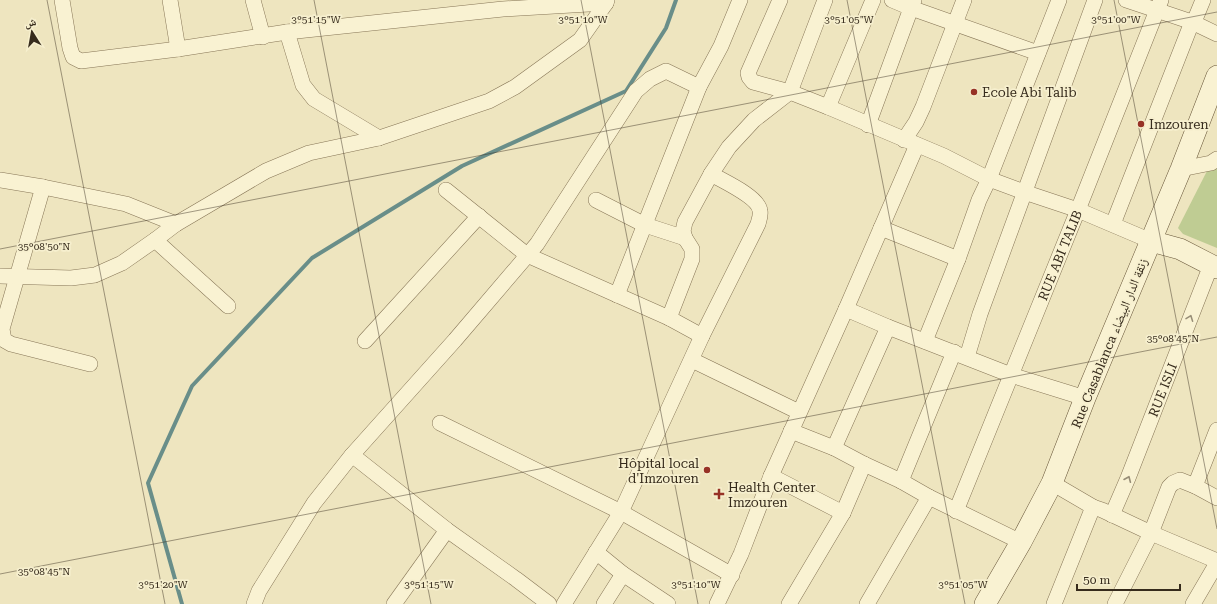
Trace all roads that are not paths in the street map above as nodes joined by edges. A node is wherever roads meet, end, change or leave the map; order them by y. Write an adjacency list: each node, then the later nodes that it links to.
1 (62, 0): 23 (street)
2 (170, 0): 23 (street)
3 (253, 0): 22 (street)
4 (740, 0): 26 (street)
5 (780, 0): 27 (street)
6 (825, 0): 27 (street)
7 (873, 0): 28 (street)
8 (892, 0): 15 (street)
9 (964, 0): 19 (street)
10 (1059, 0): 24 (street)
11 (1095, 0): 39 (street)
12 (1126, 0): 17 (street)
13 (1203, 0): 18 (street)
14 (607, 1): 16 (street); 30 (street)
15 (912, 4): 19 (street); 29 (street)
16 (504, 5): 20 (street)
17 (1159, 6): 18 (street); 41 (street, RUE ABI TALIB)
18 (1192, 22): 21 (street); 44 (street)
19 (955, 24): 24 (street); 31 (street)
20 (287, 32): 22 (street); 30 (street)
21 (1217, 34)
22 (263, 37): 23 (street)
23 (178, 49)
24 (1038, 53): 35 (street)
25 (1217, 76): 33 (main road, Rue Casablanca زنقة الدار البيضاء)
26 (699, 87): 45 (street); 50 (street)
27 (790, 92): 28 (street); 34 (street)
28 (828, 107): 29 (street)
29 (868, 125): 31 (street)
30 (379, 138): 43 (street)
31 (910, 142): 35 (street); 46 (street)
32 (1217, 159): 33 (street)
33 (1181, 168): 49 (main road, Rue Casablanca زنقة الدار البيضاء)
34 (711, 174): 47 (street); 60 (street)
35 (989, 179): 39 (street); 51 (street)
36 (0, 180): 37 (street)
37 (43, 187): 43 (street); 54 (street)
38 (446, 190): 42 (street)
39 (1024, 192): 41 (street); 63 (street)
40 (596, 200): 45 (street)
41 (1078, 210): 44 (street); 66 (street, RUE ABI TALIB)
42 (479, 216): 50 (street); 61 (street)
43 (176, 224): 48 (street)
44 (1113, 224): 49 (street)
45 (645, 225): 47 (street); 55 (street)
46 (882, 228): 51 (street); 57 (street)
47 (685, 238): 58 (street)
48 (155, 240): 54 (street); 56 (street)
49 (1151, 241): 52 (main road); 67 (main road, Rue Casablanca زنقة الدار البيضاء)
50 (527, 255): 55 (street); 73 (street)
51 (958, 259): 62 (street)
52 (1214, 267): 85 (street, RUE ISLI, one-way to 52)
53 (0, 276): 54 (street)
54 (18, 276): 65 (street)
55 (617, 295): 58 (street)
56 (228, 306)
57 (846, 309): 59 (street); 68 (street)
58 (669, 318): 60 (street)
59 (888, 327): 62 (street); 72 (street)
60 (702, 336): 64 (street)
61 (365, 341)
62 (925, 341): 63 (street)
63 (961, 355): 66 (street); 76 (street)
64 (692, 360): 68 (street); 83 (street)
65 (90, 364)
66 (1011, 375): 67 (street); 82 (street, RUE ABI TALIB)
67 (1085, 398): 77 (main road, Rue Casablanca زنقة الدار البيضاء)
68 (799, 412): 71 (street)
69 (440, 423): 83 (street)
70 (1217, 430): 78 (street)
71 (791, 431): 72 (street); 75 (street)
72 (834, 448): 74 (street)
73 (352, 455): 86 (street); 93 (street)
74 (864, 464): 76 (street); 84 (street)
75 (771, 476): 84 (street); 92 (street)
76 (901, 481): 79 (street)
77 (1052, 483): 81 (street); 88 (main road, Rue Casablanca زنقة الدار البيضاء)
78 (1195, 486): 80 (street); 87 (street)
79 (928, 496): 82 (street); 101 (street)
80 (1217, 498)
81 (1093, 507): 85 (street); 103 (street)
82 (956, 510): 88 (street)
83 (621, 512): 89 (street); 92 (street)
84 (843, 512): 100 (street)
85 (1112, 515): 87 (street)
86 (447, 530): 94 (street); 95 (street)
87 (1151, 533): 90 (street); 104 (street)
88 (1021, 542): 102 (main road, Rue Casablanca زنقة الدار البيضاء)
89 (596, 552): 91 (street); 96 (street)
90 (1217, 562): 105 (street)
91 (623, 574): 97 (street); 98 (street)
92 (732, 575): 99 (street)
93 (254, 604)
94 (394, 604)
95 (549, 604)
96 (564, 604)
97 (604, 604)
98 (668, 604)
99 (717, 604)
100 (789, 604)
101 (867, 604)
102 (985, 604)
103 (1054, 604)
104 (1115, 604)
105 (1193, 604)

